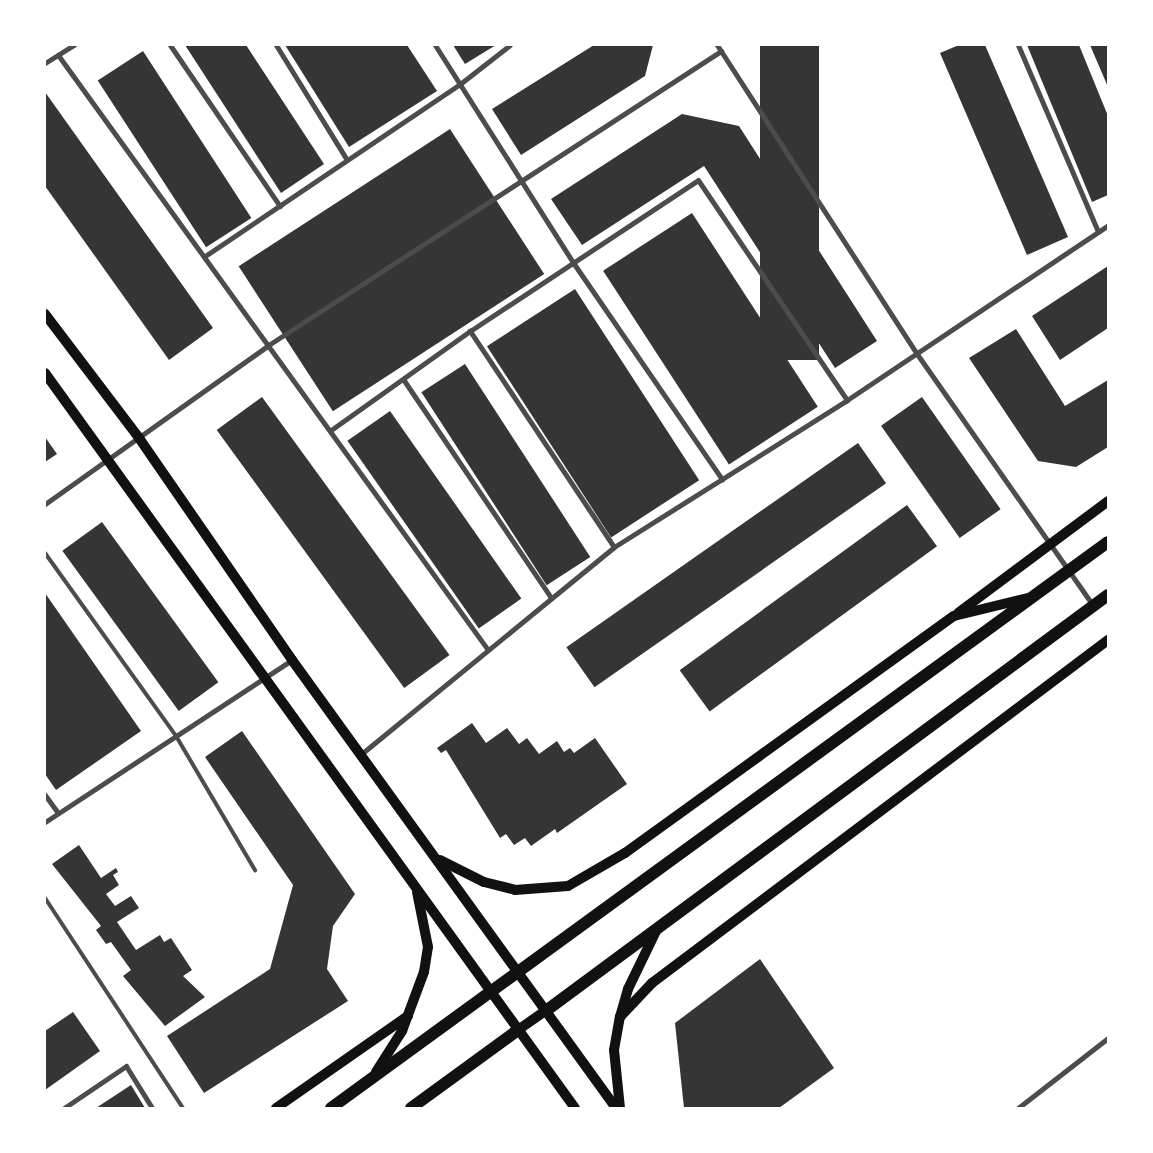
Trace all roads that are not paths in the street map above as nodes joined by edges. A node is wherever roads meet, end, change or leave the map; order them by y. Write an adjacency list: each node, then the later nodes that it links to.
1 (74, 45): 9 (street)
2 (170, 45): 14 (street)
3 (276, 45): 12 (street)
4 (435, 45): 11 (street)
5 (510, 45): 11 (street)
6 (717, 45): 8 (street)
7 (1018, 45): 16 (street)
8 (721, 51): 13 (street); 22 (street)
9 (58, 54): 10 (street); 17 (street)
10 (45, 63)
11 (460, 84): 12 (street); 13 (street)
12 (347, 160): 14 (street)
13 (520, 181): 18 (street); 21 (street)
14 (280, 206): 17 (street)
15 (1108, 225): 16 (street)
16 (1098, 232): 22 (street)
17 (205, 256): 21 (street)
18 (572, 261): 20 (street); 25 (street); 29 (street)
19 (45, 314): 27 (main road)
20 (470, 331): 24 (street); 34 (street)
21 (270, 344): 26 (street); 27 (street)
22 (917, 354): 25 (street); 33 (street)
23 (45, 373): 28 (main road)
24 (403, 379): 26 (street); 39 (street)
25 (847, 400): 29 (street)
26 (331, 430): 43 (street)
27 (139, 438): 28 (street); 44 (main road)
28 (110, 459): 31 (street); 45 (main road)
29 (722, 479): 34 (street)
30 (1108, 501): 33 (main road)
31 (45, 504)
32 (1108, 542): 36 (main road)
33 (1051, 544): 36 (street); 41 (main road)
34 (614, 547): 39 (street)
35 (45, 553): 46 (lane)
36 (1068, 571): 38 (main road); 40 (street)
37 (1108, 595): 40 (main road)
38 (1032, 597): 41 (main road); 56 (main road)
39 (551, 598): 43 (street)
40 (1093, 606): 55 (main road)
41 (954, 616): 51 (main road)
42 (1108, 640): 60 (main road)
43 (488, 650): 47 (street)
44 (292, 660): 45 (street); 47 (main road)
45 (263, 679): 46 (street); 53 (main road)
46 (176, 736): 49 (street); 52 (lane)
47 (360, 755): 51 (main road)
48 (45, 795): 49 (street)
49 (58, 813): 50 (street)
50 (45, 822)
51 (437, 858): 56 (main road)
52 (255, 870)
53 (416, 886): 57 (main road); 59 (main road)
54 (45, 898): 66 (lane)
55 (657, 928): 58 (main road); 60 (main road)
56 (520, 970): 57 (main road); 58 (main road)
57 (492, 992): 61 (main road); 63 (main road)
58 (547, 1010): 61 (main road); 71 (main road)
59 (409, 1016): 63 (main road); 67 (main road)
60 (620, 1017): 71 (main road)
61 (518, 1030): 69 (main road); 70 (main road)
62 (1108, 1038): 72 (street)
63 (370, 1081): 68 (main road)
64 (64, 1108): 65 (street)
65 (152, 1108)
66 (183, 1108)
67 (276, 1108)
68 (331, 1108)
69 (411, 1108)
70 (575, 1108)
71 (618, 1108)
72 (1018, 1108)

